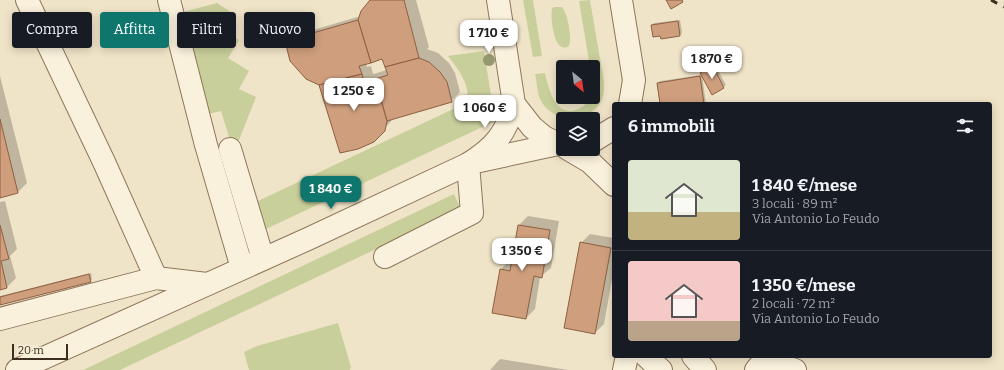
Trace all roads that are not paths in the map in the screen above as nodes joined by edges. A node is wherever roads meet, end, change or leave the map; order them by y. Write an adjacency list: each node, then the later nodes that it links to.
1 (27, 0): 20 (street)
2 (169, 0): 19 (street)
3 (498, 0): 8 (street)
4 (621, 0): 5 (street)
5 (634, 80): 6 (street); 7 (street)
6 (630, 102)
7 (638, 102)
8 (514, 104): 11 (street); 15 (street)
9 (612, 129): 10 (street)
10 (600, 137)
11 (556, 142)
12 (556, 147): 15 (street)
13 (230, 149): 18 (street)
14 (580, 156): 16 (street)
15 (468, 164): 17 (street); 18 (street)
16 (612, 183)
17 (385, 257)
18 (263, 259): 19 (street)
19 (242, 268): 21 (street)
20 (156, 278): 21 (street); 22 (street)
21 (207, 284): 26 (street)
22 (0, 319)
23 (627, 358): 27 (street)
24 (648, 358): 28 (street)
25 (695, 358): 29 (street)
26 (17, 370)
27 (624, 370)
28 (660, 370)
29 (704, 370)
30 (756, 370): 31 (street)
31 (795, 370)

